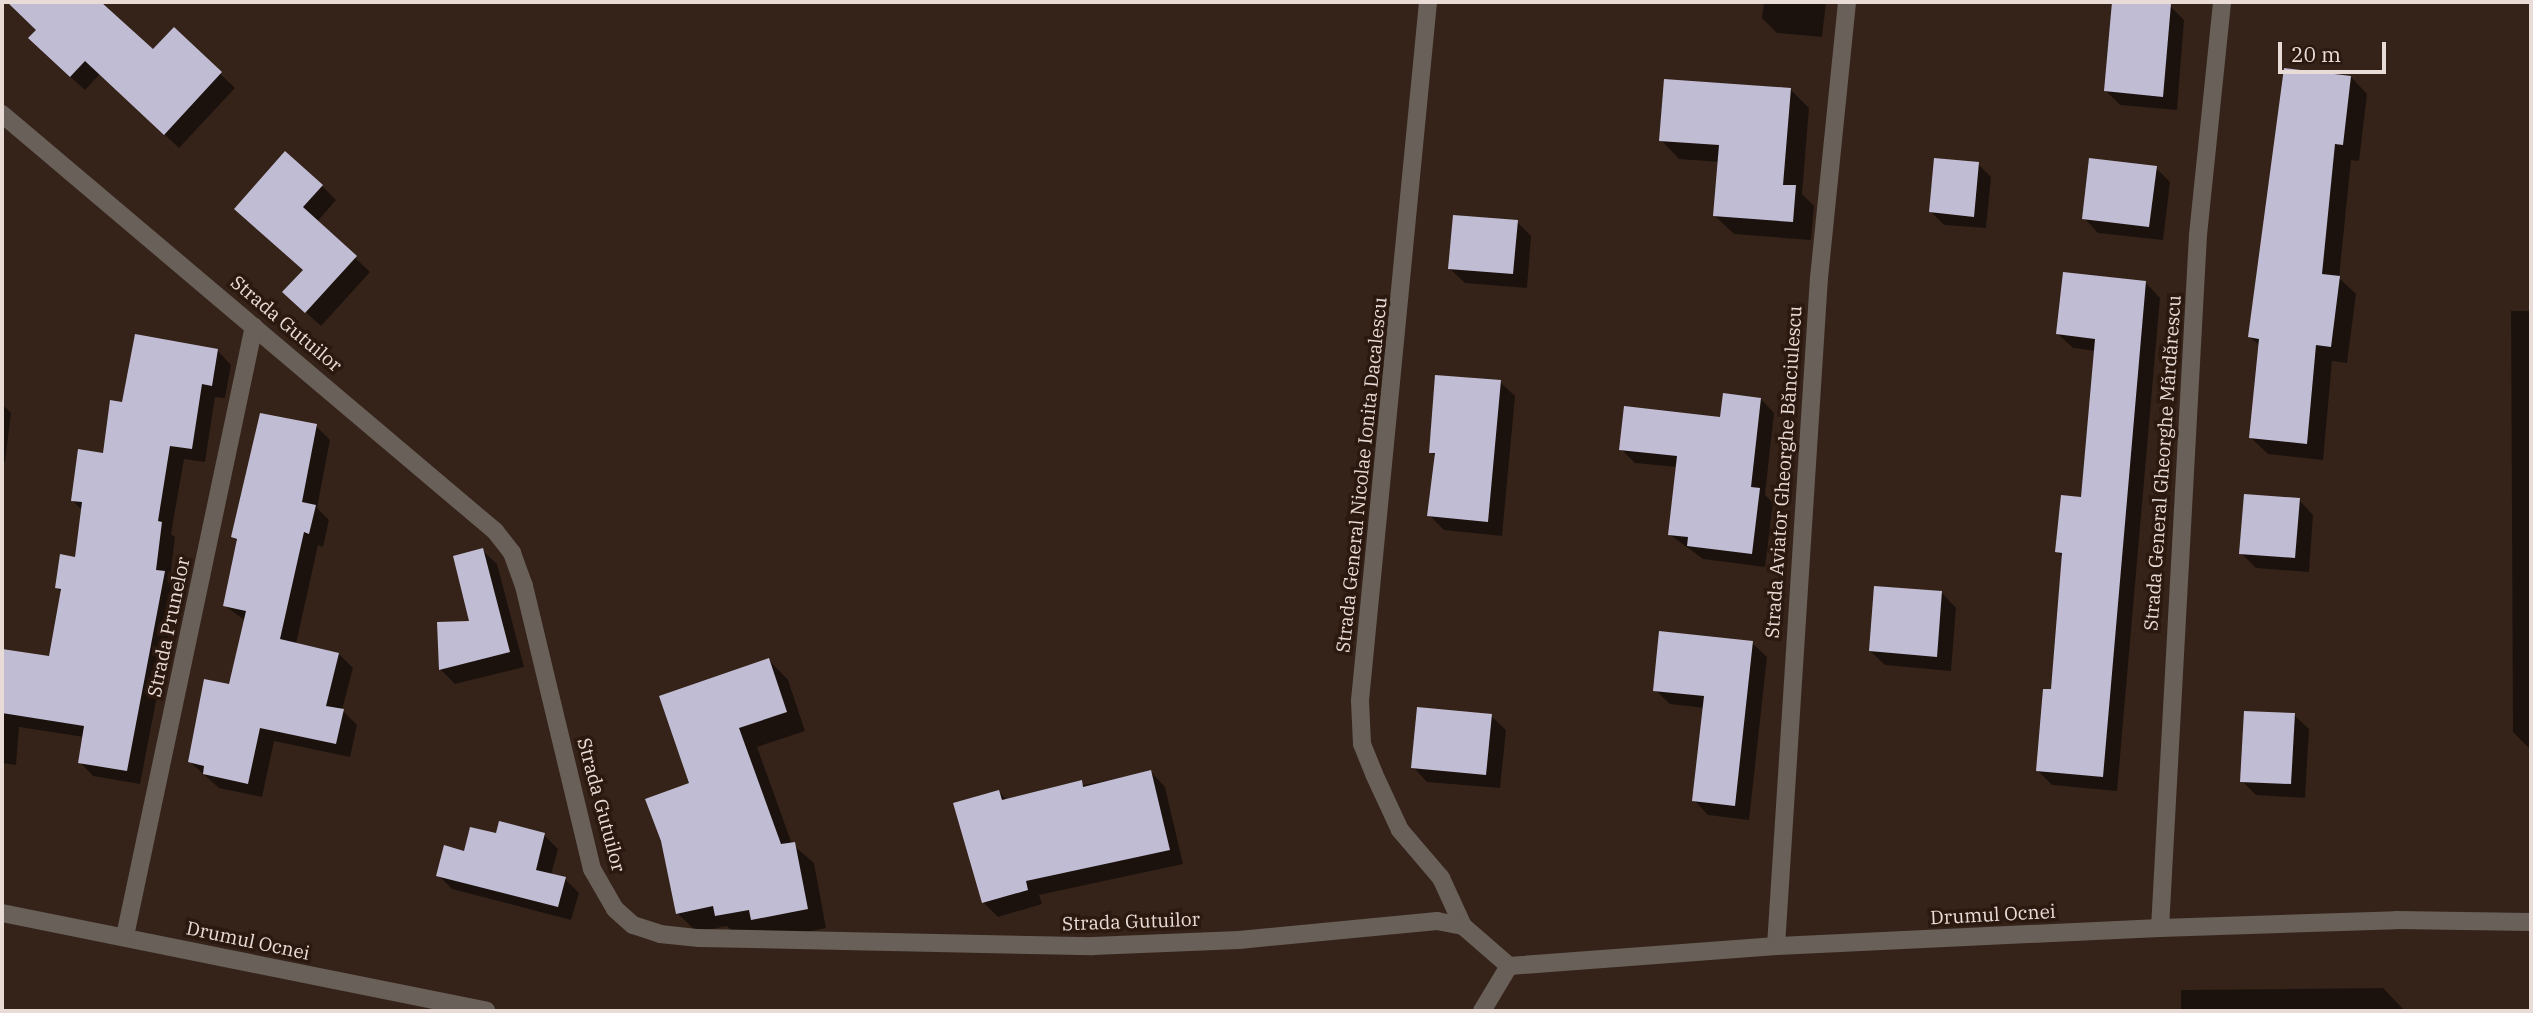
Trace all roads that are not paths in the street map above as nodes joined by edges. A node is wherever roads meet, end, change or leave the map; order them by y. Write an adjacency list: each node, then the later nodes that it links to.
1 (1428, 2): 8 (street, Strada General Nicolae Ionita Dacalescu)
2 (1847, 2): 11 (street, Strada Aviator Gheorghe Bănciulescu)
3 (2222, 2): 9 (street, Strada General Gheorghe Mărdărescu)
4 (2, 114): 5 (street, Strada Gutuilor)
5 (254, 326): 8 (street, Strada Gutuilor); 10 (street, Strada Prunelor)
6 (2, 913): 10 (street, Drumul Ocnei)
7 (2531, 922): 9 (street, Drumul Ocnei)
8 (1462, 926): 12 (street)
9 (2160, 928): 11 (street, Drumul Ocnei)
10 (125, 936): 13 (street, Drumul Ocnei)
11 (1776, 946): 12 (street, Drumul Ocnei)
12 (1509, 966): 14 (street)
13 (486, 1011)
14 (1482, 1011)

